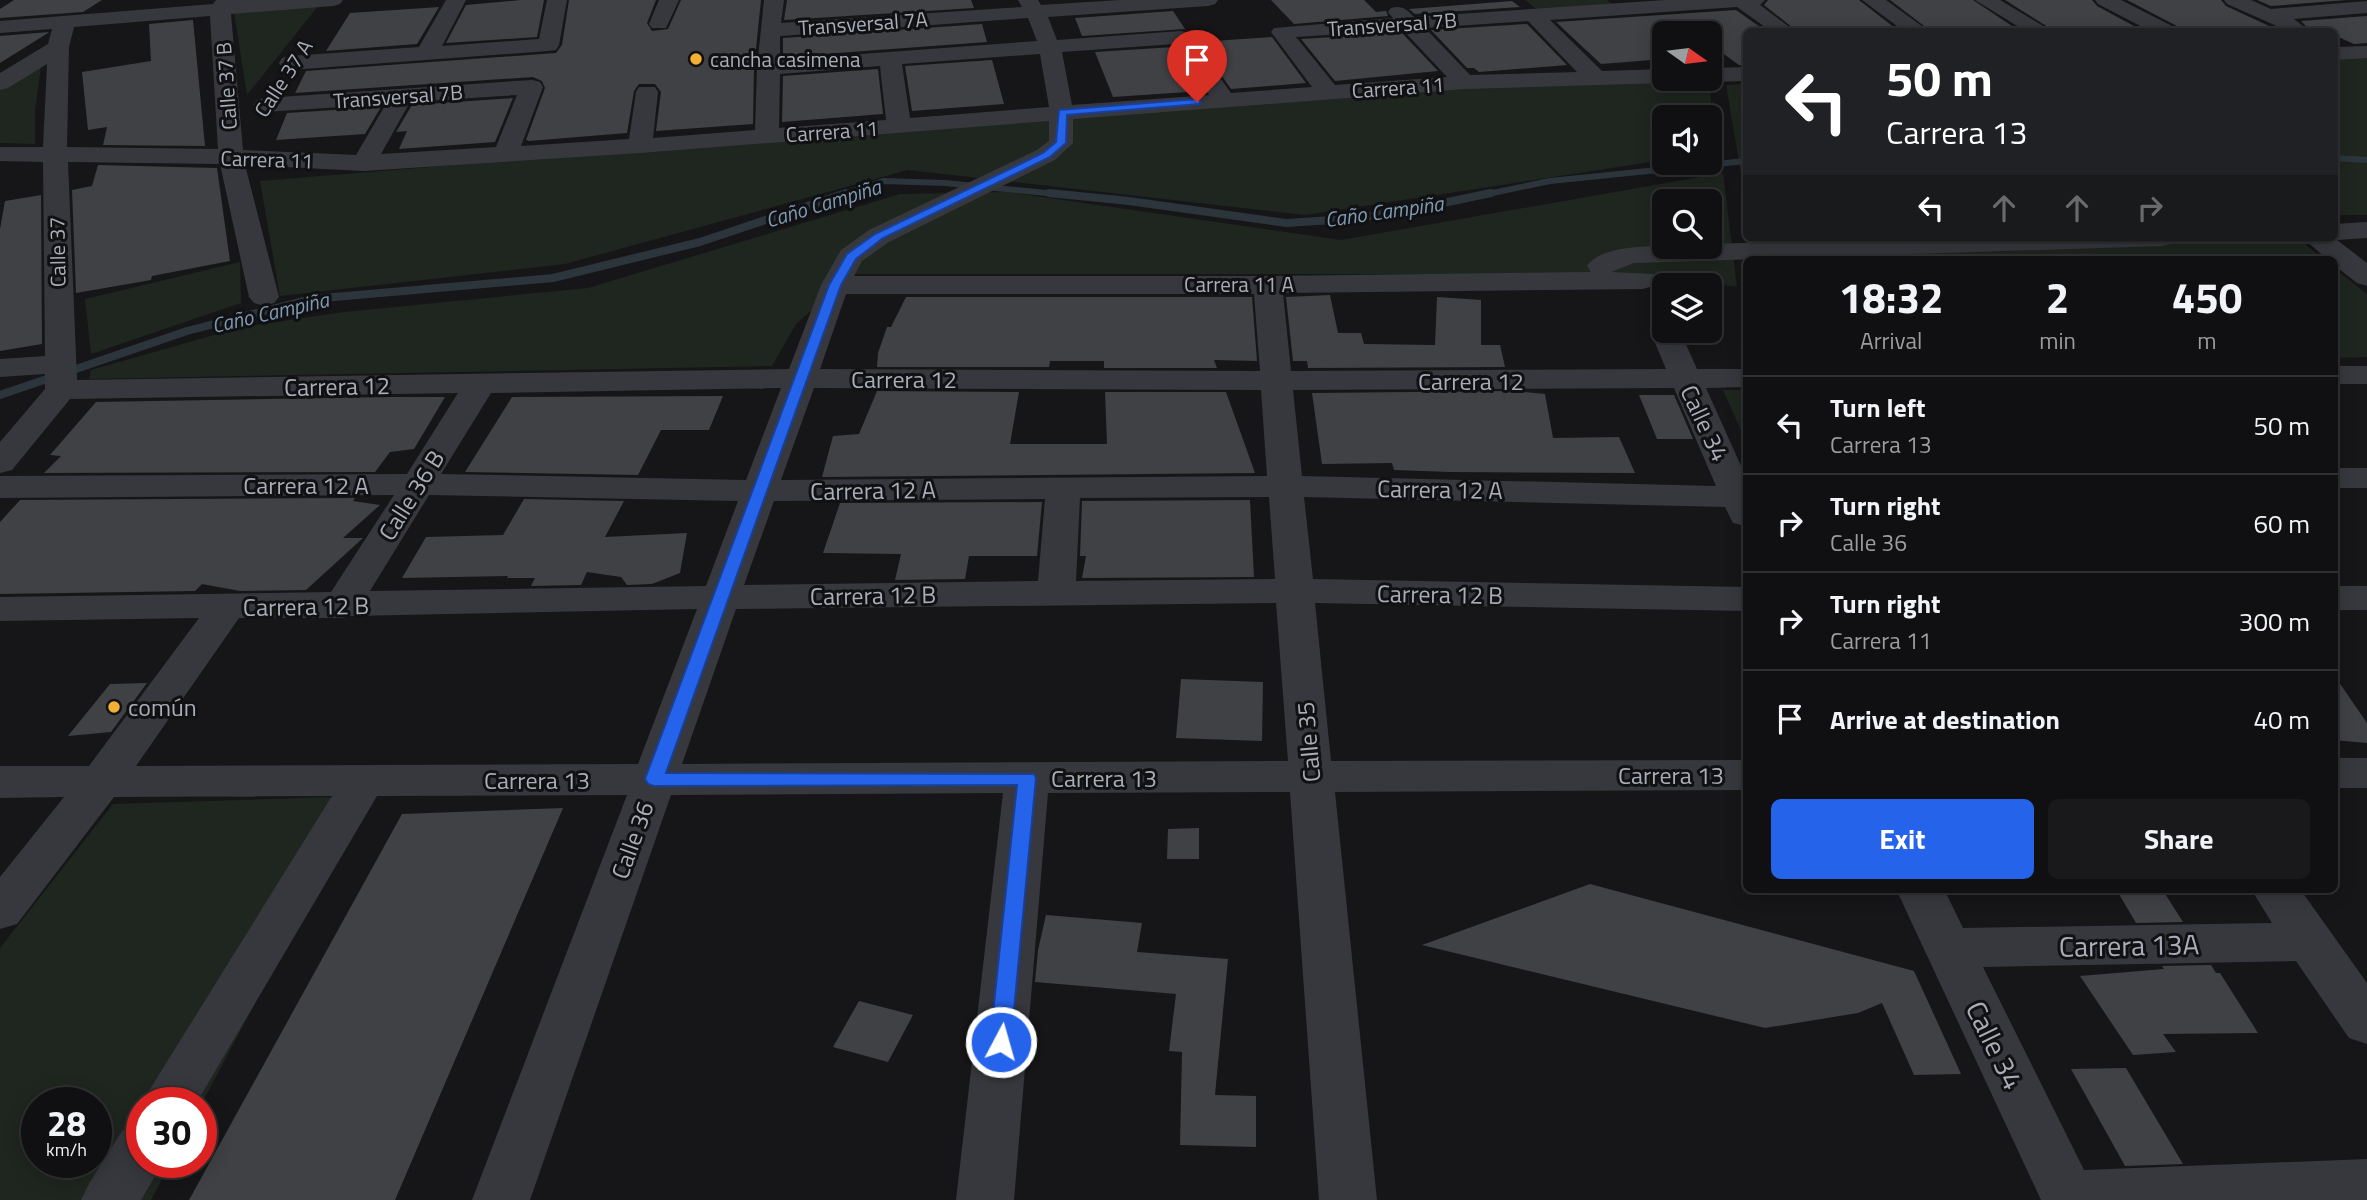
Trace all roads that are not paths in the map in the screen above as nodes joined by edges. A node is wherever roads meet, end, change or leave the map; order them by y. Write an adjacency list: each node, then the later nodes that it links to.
1 (118, 0): 22 (street)
2 (335, 0): 16 (street); 24 (street, Calle 37 A)
3 (456, 0): 39 (street)
4 (557, 0): 39 (street)
5 (669, 0): 27 (street)
6 (774, 0): 35 (street)
7 (887, 0): 25 (street)
8 (1208, 0): 15 (street, Transversal 7A)
9 (1387, 0): 26 (street)
10 (1745, 0): 19 (street, Transversal 7B); 30 (street)
11 (1872, 0): 31 (street)
12 (1985, 0): 32 (street)
13 (2105, 0): 33 (street)
14 (2234, 0): 21 (street)
15 (1157, 2): 17 (street, Transversal 7A)
16 (223, 4): 22 (street); 61 (street, Calle 37 B)
17 (1032, 6): 25 (street, Transversal 7A); 37 (street, Calle 36)
18 (2367, 7): 21 (street)
19 (1631, 8): 20 (street, Transversal 7B); 28 (street)
20 (1533, 15): 26 (street, Transversal 7B); 46 (street)
21 (2269, 15): 34 (street)
22 (99, 17): 23 (street)
23 (65, 20): 29 (street); 38 (street, Calle 37)
24 (321, 21)
25 (891, 22): 35 (street, Transversal 7A)
26 (1410, 23): 47 (street); 50 (street, Transversal 7B)
27 (659, 24)
28 (1652, 24)
29 (0, 27)
30 (1781, 28)
31 (1914, 28)
32 (2036, 28)
33 (2161, 28)
34 (2296, 28)
35 (770, 30): 42 (street)
36 (306, 42): 41 (street, Calle 37 A)
37 (1048, 46): 40 (street); 52 (street); 54 (street, Calle 36)
38 (58, 47): 48 (street); 59 (street, Calle 37)
39 (427, 53): 41 (street)
40 (890, 58): 42 (street); 55 (street)
41 (290, 62): 53 (street, Calle 37 A)
42 (768, 68): 56 (street)
43 (1722, 73): 44 (street)
44 (1743, 74)
45 (1652, 76): 46 (street, Carrera 11)
46 (1595, 78): 47 (street, Carrera 11)
47 (1464, 82): 50 (street, Carrera 11)
48 (0, 83)
49 (647, 92): 57 (street)
50 (1328, 92): 52 (street, Carrera 11)
51 (402, 96): 53 (street, Transversal 7B); 60 (street, Transversal 7B); 62 (street)
52 (1224, 100): 54 (street, Carrera 11)
53 (265, 105): 61 (street, Calle 37 A)
54 (1063, 113): 55 (street, Carrera 11); 73 (street, Calle 36)
55 (900, 126): 56 (street, Carrera 11)
56 (767, 136): 57 (street, Carrera 11)
57 (640, 146): 60 (street, Carrera 11)
58 (0, 154): 59 (street, Carrera 11)
59 (48, 154): 61 (street, Carrera 11); 63 (street); 81 (street, Calle 37)
60 (505, 155): 62 (street, Carrera 11)
61 (231, 157): 62 (street, Carrera 11); 75 (street, Calle 37 B)
62 (364, 163)
63 (0, 179)
64 (2367, 230): 65 (street)
65 (2338, 232)
66 (2079, 242): 68 (street, Carrera 11 A)
67 (2322, 242): 72 (street)
68 (1834, 254): 69 (street, Carrera 11 A)
69 (1804, 256)
70 (1743, 260): 71 (street, Carrera 11 A)
71 (1637, 267): 74 (street, Carrera 11 A); 76 (street, Calle 34)
72 (2367, 277)
73 (835, 285): 74 (street, Carrera 11 A); 82 (street, Calle 36)
74 (1268, 285): 85 (street, Calle 35)
75 (264, 297)
76 (1652, 302)
77 (1670, 343): 84 (street, Calle 34)
78 (0, 368): 81 (street, Carrera 12)
79 (2338, 375): 80 (street)
80 (2367, 375)
81 (60, 377): 86 (street, Carrera 12); 87 (street)
82 (801, 378): 85 (street, Carrera 12); 86 (street, Carrera 12); 94 (street, Calle 36)
83 (1743, 378): 84 (street, Carrera 12)
84 (1686, 380): 85 (street, Carrera 12); 95 (street, Calle 34)
85 (1277, 381): 91 (street, Calle 35)
86 (480, 384): 90 (street, Calle 36 B)
87 (0, 463)
88 (2338, 478): 89 (street)
89 (2367, 478)
90 (417, 484): 92 (street, Carrera 12 A); 94 (street, Carrera 12 A); 103 (street, Calle 36 B)
91 (1286, 486): 93 (street, Carrera 12 A); 96 (street, Carrera 12 A); 97 (street, Calle 35)
92 (0, 487)
93 (1063, 488): 94 (street, Carrera 12 A); 98 (street)
94 (759, 491): 99 (street, Calle 36)
95 (1743, 501)
96 (1743, 503)
97 (1295, 591): 98 (street, Carrera 12 B); 102 (street, Carrera 12 B); 109 (street, Calle 35)
98 (1056, 593): 99 (street, Carrera 12 B)
99 (721, 597): 103 (street, Carrera 12 B); 111 (street, Calle 36)
100 (2338, 598): 101 (street)
101 (2367, 598)
102 (1743, 599)
103 (342, 606): 104 (street, Carrera 12 B)
104 (228, 607): 105 (street, Carrera 12 B); 112 (street)
105 (0, 609)
106 (2338, 773): 107 (street)
107 (2367, 773)
108 (1743, 775): 109 (street, Carrera 13)
109 (1311, 777): 110 (street, Carrera 13); 128 (street, Calle 35)
110 (1027, 778): 111 (street, Carrera 13); 127 (street)
111 (654, 779): 113 (street, Carrera 13); 126 (street, Calle 36)
112 (102, 781): 113 (street, Carrera 13); 114 (street, Carrera 13); 117 (street)
113 (364, 781): 121 (street)
114 (0, 782)
115 (1922, 893): 119 (street, Calle 34)
116 (2278, 893): 118 (street)
117 (0, 911)
118 (2309, 942): 119 (street, Carrera 13A); 120 (street)
119 (1948, 948): 124 (street, Calle 34)
120 (2367, 1023)
121 (178, 1087)
122 (126, 1174): 125 (street)
123 (2367, 1185): 124 (street)
124 (2069, 1198)
125 (110, 1200)
126 (501, 1200)
127 (985, 1200)
128 (1348, 1200)

